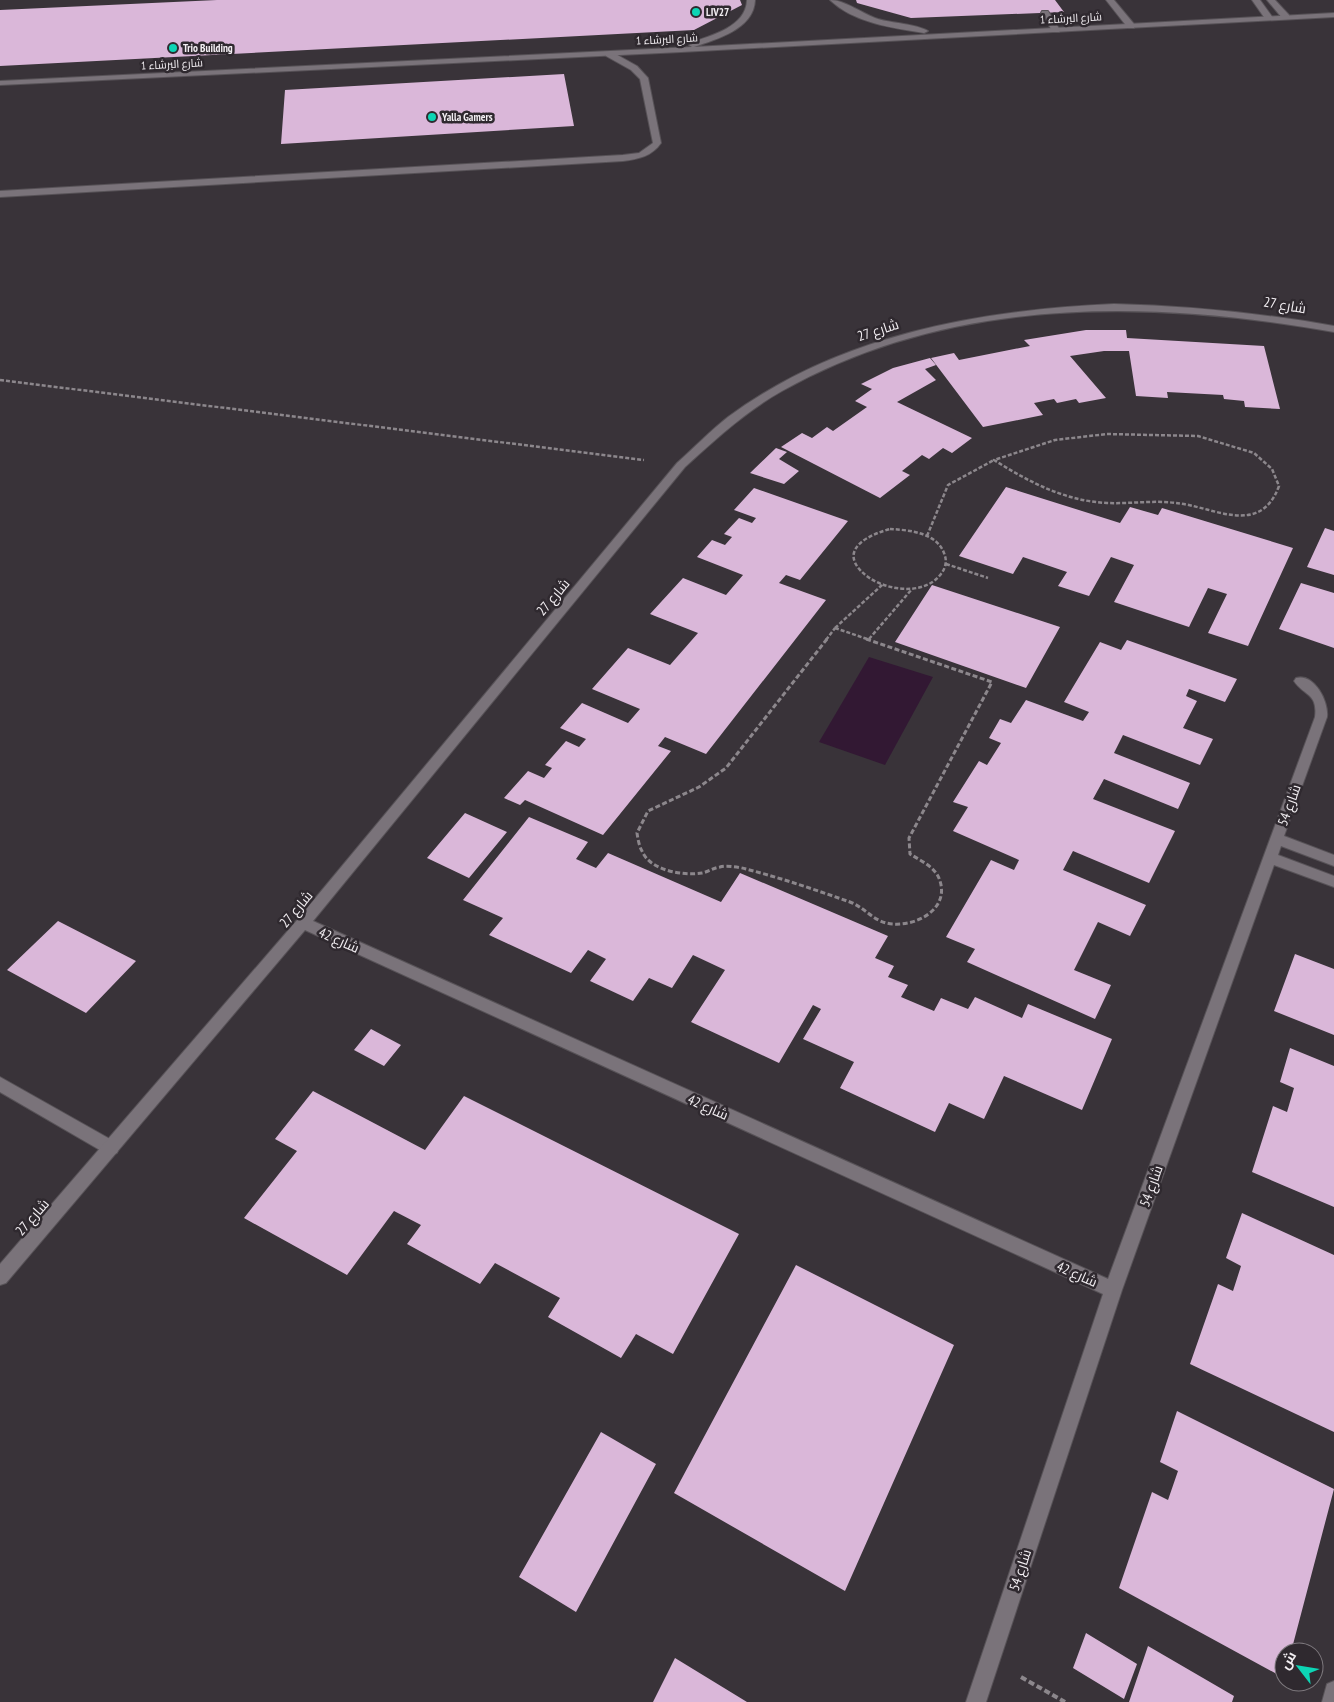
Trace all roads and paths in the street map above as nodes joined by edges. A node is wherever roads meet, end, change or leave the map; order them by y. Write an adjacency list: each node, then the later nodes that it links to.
1 (751, 0): 15 (street)
2 (834, 0): 14 (street)
3 (1110, 0): 11 (street)
4 (1121, 0): 12 (street)
5 (1256, 0): 10 (street)
6 (1271, 0): 9 (street)
7 (1045, 13): 13 (street)
8 (1334, 14): 9 (street, شارع البرشاء 1)
9 (1286, 17): 10 (street, شارع البرشاء 1)
10 (1269, 18): 12 (street, شارع البرشاء 1)
11 (1131, 26): 12 (street, شارع البرشاء 1); 13 (street, شارع البرشاء 1)
12 (1140, 26)
13 (1056, 30): 14 (street, شارع البرشاء 1)
14 (946, 36): 15 (street, شارع البرشاء 1)
15 (681, 50): 16 (street, شارع البرشاء 1)
16 (609, 54): 17 (street, شارع البرشاء 1); 18 (street)
17 (0, 83)
18 (0, 194)
19 (1334, 328): 22 (street, شارع 27)
20 (0, 380): 22 (path)
21 (994, 460): 21 (path); 23 (path)
22 (681, 465): 35 (street, شارع 27)
23 (927, 536): 24 (path); 26 (path)
24 (946, 564): 25 (path); 27 (path)
25 (988, 578)
26 (882, 585): 27 (path); 28 (path)
27 (913, 588): 29 (path)
28 (835, 628): 29 (path); 29 (path)
29 (868, 639)
30 (1300, 681): 31 (street, شارع 54)
31 (1277, 839): 32 (street, شارع 54); 33 (street)
32 (1270, 858): 34 (street); 39 (street, شارع 54)
33 (1334, 861)
34 (1334, 882)
35 (304, 923): 37 (street, شارع 27); 39 (street, شارع 42)
36 (0, 1084): 37 (street)
37 (111, 1148): 38 (street, شارع 27)
38 (0, 1278)
39 (1113, 1290): 40 (street, شارع 54)
40 (990, 1660): 42 (street, شارع 54); 43 (path)
41 (1334, 1691): 44 (street)
42 (976, 1702)
43 (1065, 1702)
44 (1332, 1702)

